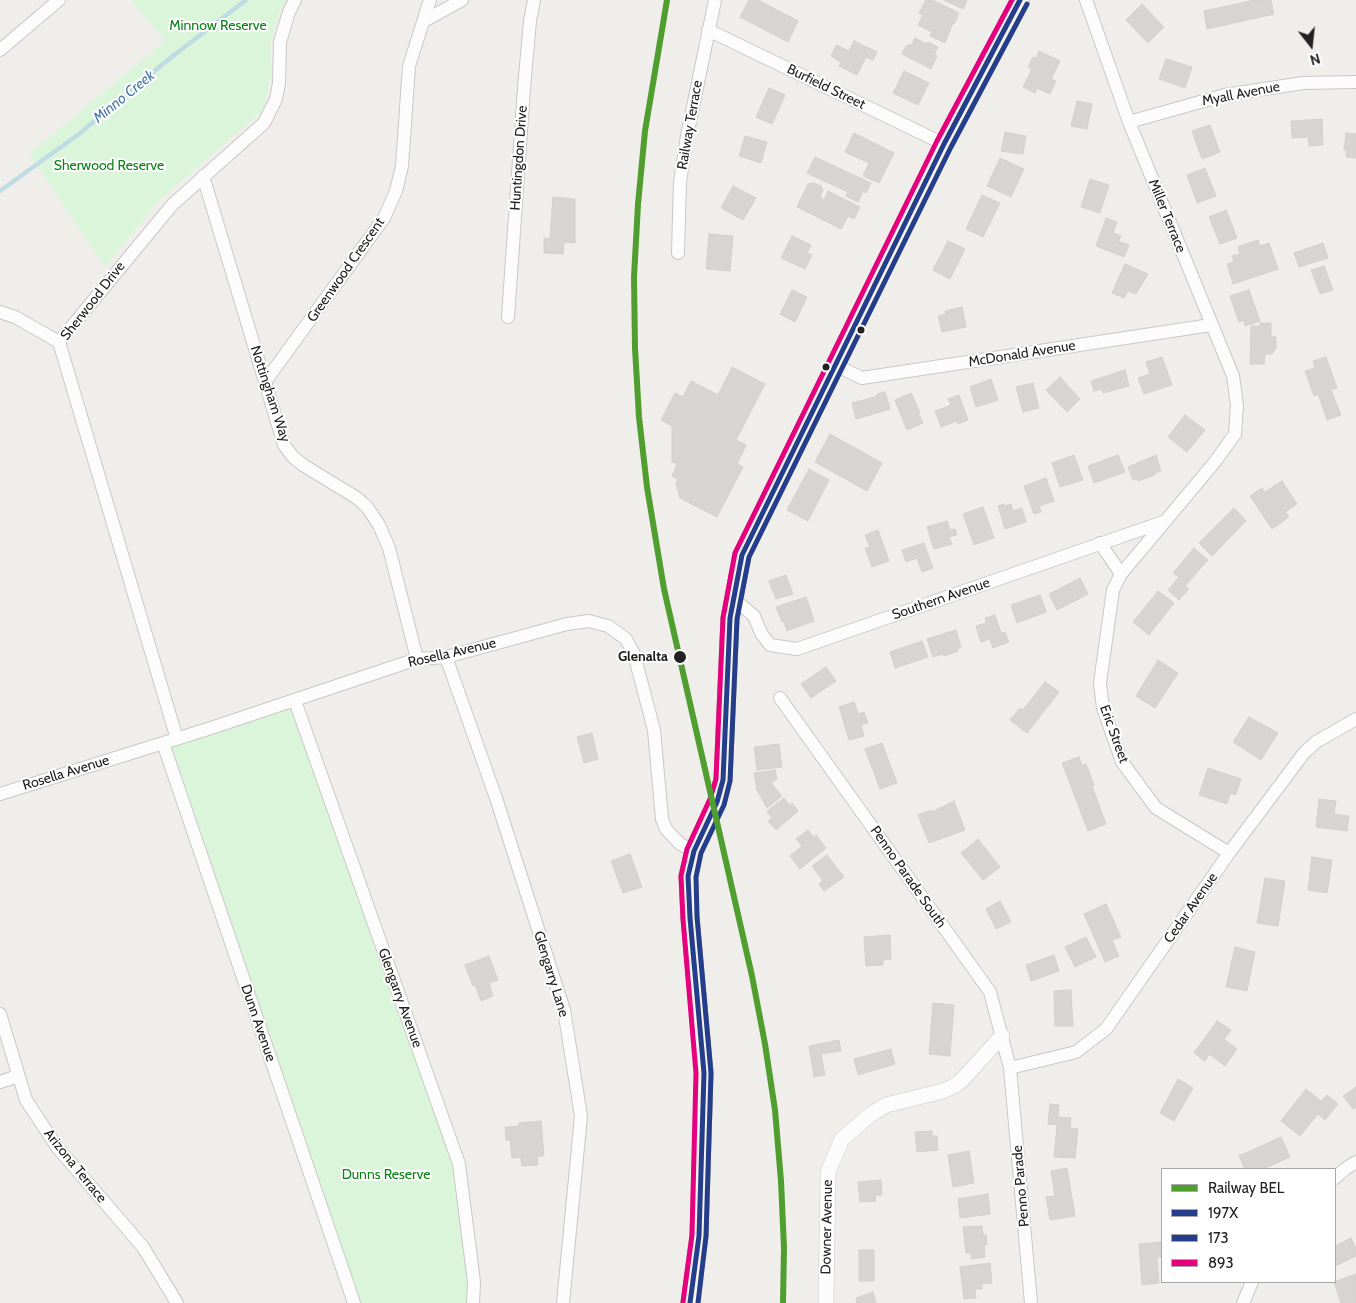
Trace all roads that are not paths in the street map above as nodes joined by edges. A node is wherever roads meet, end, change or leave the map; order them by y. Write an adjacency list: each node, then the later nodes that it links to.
1 (59, 0): 11 (street)
2 (295, 0): 15 (street, Sherwood Drive)
3 (430, 0): 9 (street, Greenwood Crescent)
4 (462, 0): 9 (street)
5 (534, 0): 18 (street, Huntingdon Drive)
6 (715, 0): 10 (street, Railway Terrace)
7 (1020, 0): 14 (main road)
8 (1086, 0): 13 (street, Miller Terrace)
9 (424, 21): 22 (street, Greenwood Crescent)
10 (708, 30): 14 (street, Burfield Street); 16 (street, Railway Terrace)
11 (0, 50)
12 (1356, 82): 13 (street, Myall Avenue)
13 (1129, 122): 19 (street, Miller Terrace)
14 (944, 144): 21 (main road)
15 (203, 176): 20 (street, Sherwood Drive); 22 (street, Nottingham Way)
16 (678, 252)
17 (0, 312): 20 (street)
18 (508, 317)
19 (1211, 325): 21 (street, McDonald Avenue); 23 (street, Miller Terrace)
20 (59, 342): 32 (street, Sherwood Drive)
21 (835, 365): 26 (main road)
22 (265, 382): 28 (street, Nottingham Way)
23 (1166, 521): 24 (street, Southern Avenue); 25 (street)
24 (1100, 543): 25 (street); 26 (street, Southern Avenue)
25 (1121, 574): 36 (street, Eric Street)
26 (734, 600): 35 (main road)
27 (446, 657): 28 (street, Rosella Avenue); 35 (street, Rosella Avenue); 48 (street, Glengarry Lane)
28 (417, 659): 30 (street, Rosella Avenue)
29 (780, 698): 38 (street, Penno Parade South)
30 (295, 701): 32 (street, Rosella Avenue); 47 (street, Glengarry Avenue)
31 (1356, 719): 36 (street, Cedar Avenue)
32 (177, 738): 33 (street, Rosella Avenue)
33 (163, 743): 34 (street, Rosella Avenue); 46 (street, Dunn Avenue)
34 (1, 790)
35 (694, 850): 49 (main road)
36 (1229, 853): 39 (street, Cedar Avenue)
37 (0, 1014): 40 (street, Arizona Terrace)
38 (1002, 1036): 39 (street, Penno Parade South); 50 (street, Downer Avenue)
39 (1010, 1068): 51 (street, Penno Parade)
40 (18, 1076): 41 (street); 45 (street, Arizona Terrace)
41 (0, 1082)
42 (1355, 1166): 43 (street)
43 (1336, 1177)
44 (1252, 1283): 52 (street)
45 (177, 1303)
46 (354, 1303)
47 (473, 1303)
48 (563, 1303)
49 (690, 1303)
50 (826, 1303)
51 (1031, 1303)
52 (1243, 1303)

